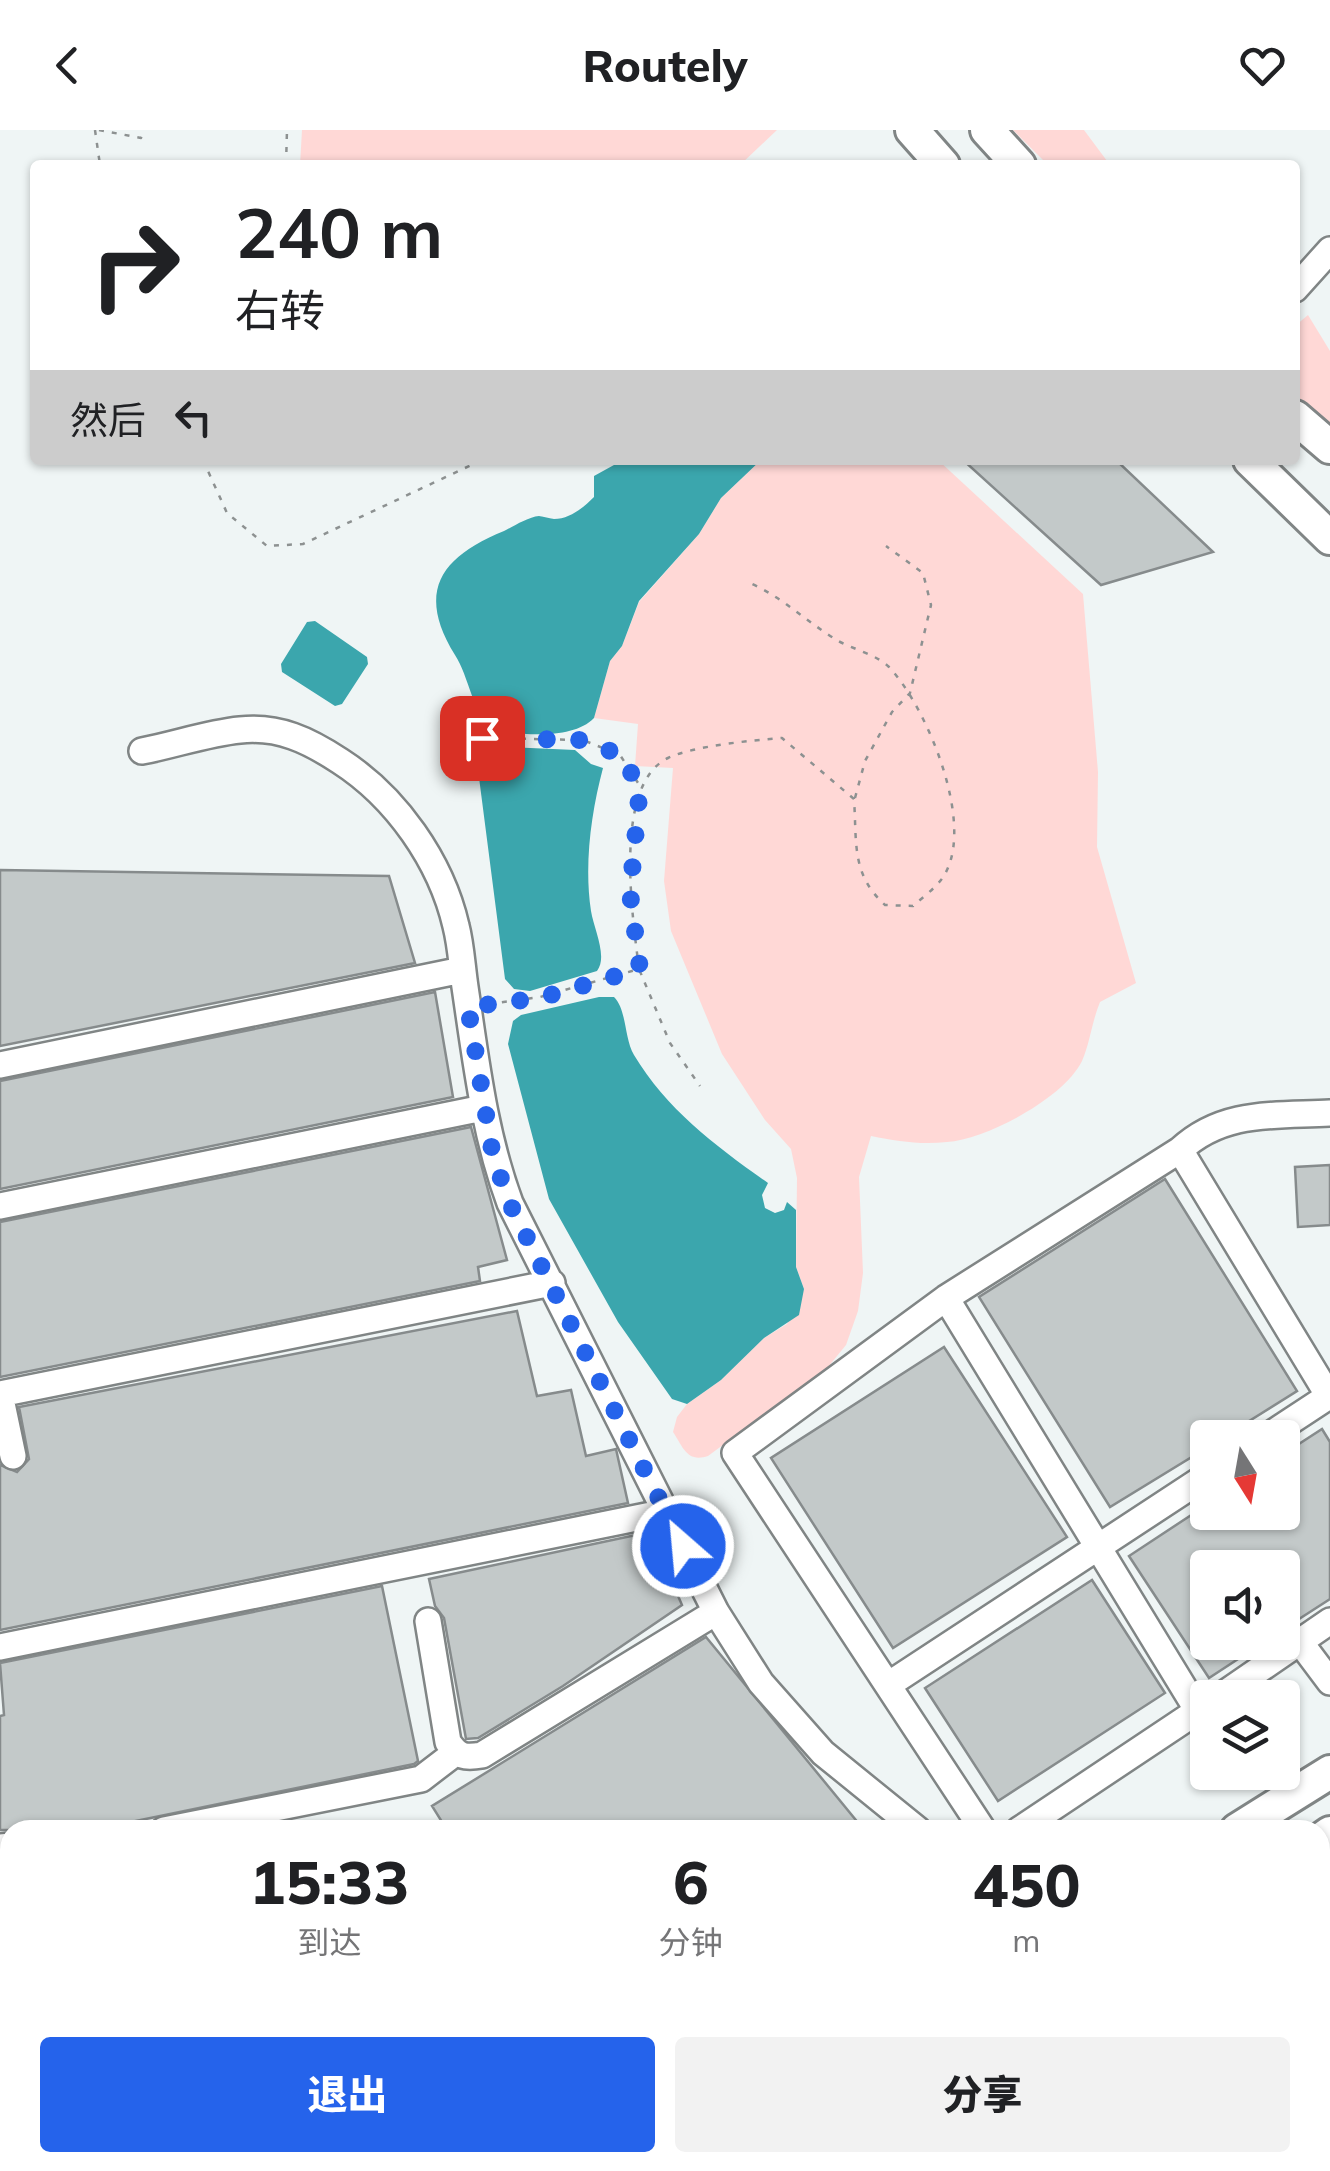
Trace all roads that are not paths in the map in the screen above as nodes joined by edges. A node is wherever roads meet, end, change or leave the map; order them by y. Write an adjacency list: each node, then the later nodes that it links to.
1 (912, 130): 3 (main road)
2 (986, 130): 4 (main road)
3 (939, 160)
4 (1014, 160)
5 (1330, 250): 6 (street)
6 (1300, 283)
7 (1300, 421): 8 (main road)
8 (1330, 447)
9 (1255, 465): 10 (main road)
10 (1330, 538)
11 (142, 751): 12 (street)
12 (462, 970): 13 (street); 14 (street)
13 (0, 1065)
14 (483, 1108): 17 (street); 18 (street)
15 (1330, 1113): 16 (street)
16 (1180, 1150): 19 (street); 20 (street)
17 (0, 1206)
18 (552, 1283): 22 (street); 24 (street)
19 (946, 1298): 25 (street); 35 (street)
20 (1329, 1397): 21 (street)
21 (1293, 1420)
22 (13, 1456)
23 (1190, 1487): 25 (street)
24 (666, 1512): 26 (street); 30 (street)
25 (1097, 1546): 32 (street); 35 (street)
26 (716, 1612): 37 (street); 40 (street)
27 (428, 1622): 37 (street)
28 (1330, 1622): 29 (street)
29 (1300, 1642): 34 (street)
30 (0, 1647)
31 (1273, 1660): 33 (street)
32 (1191, 1680)
33 (1244, 1680)
34 (1330, 1682)
35 (888, 1685): 41 (street)
36 (1190, 1716): 42 (street)
37 (455, 1753): 39 (street)
38 (1330, 1772): 43 (main road)
39 (215, 1820)
40 (906, 1820)
41 (976, 1820)
42 (1034, 1820)
43 (1252, 1820)

